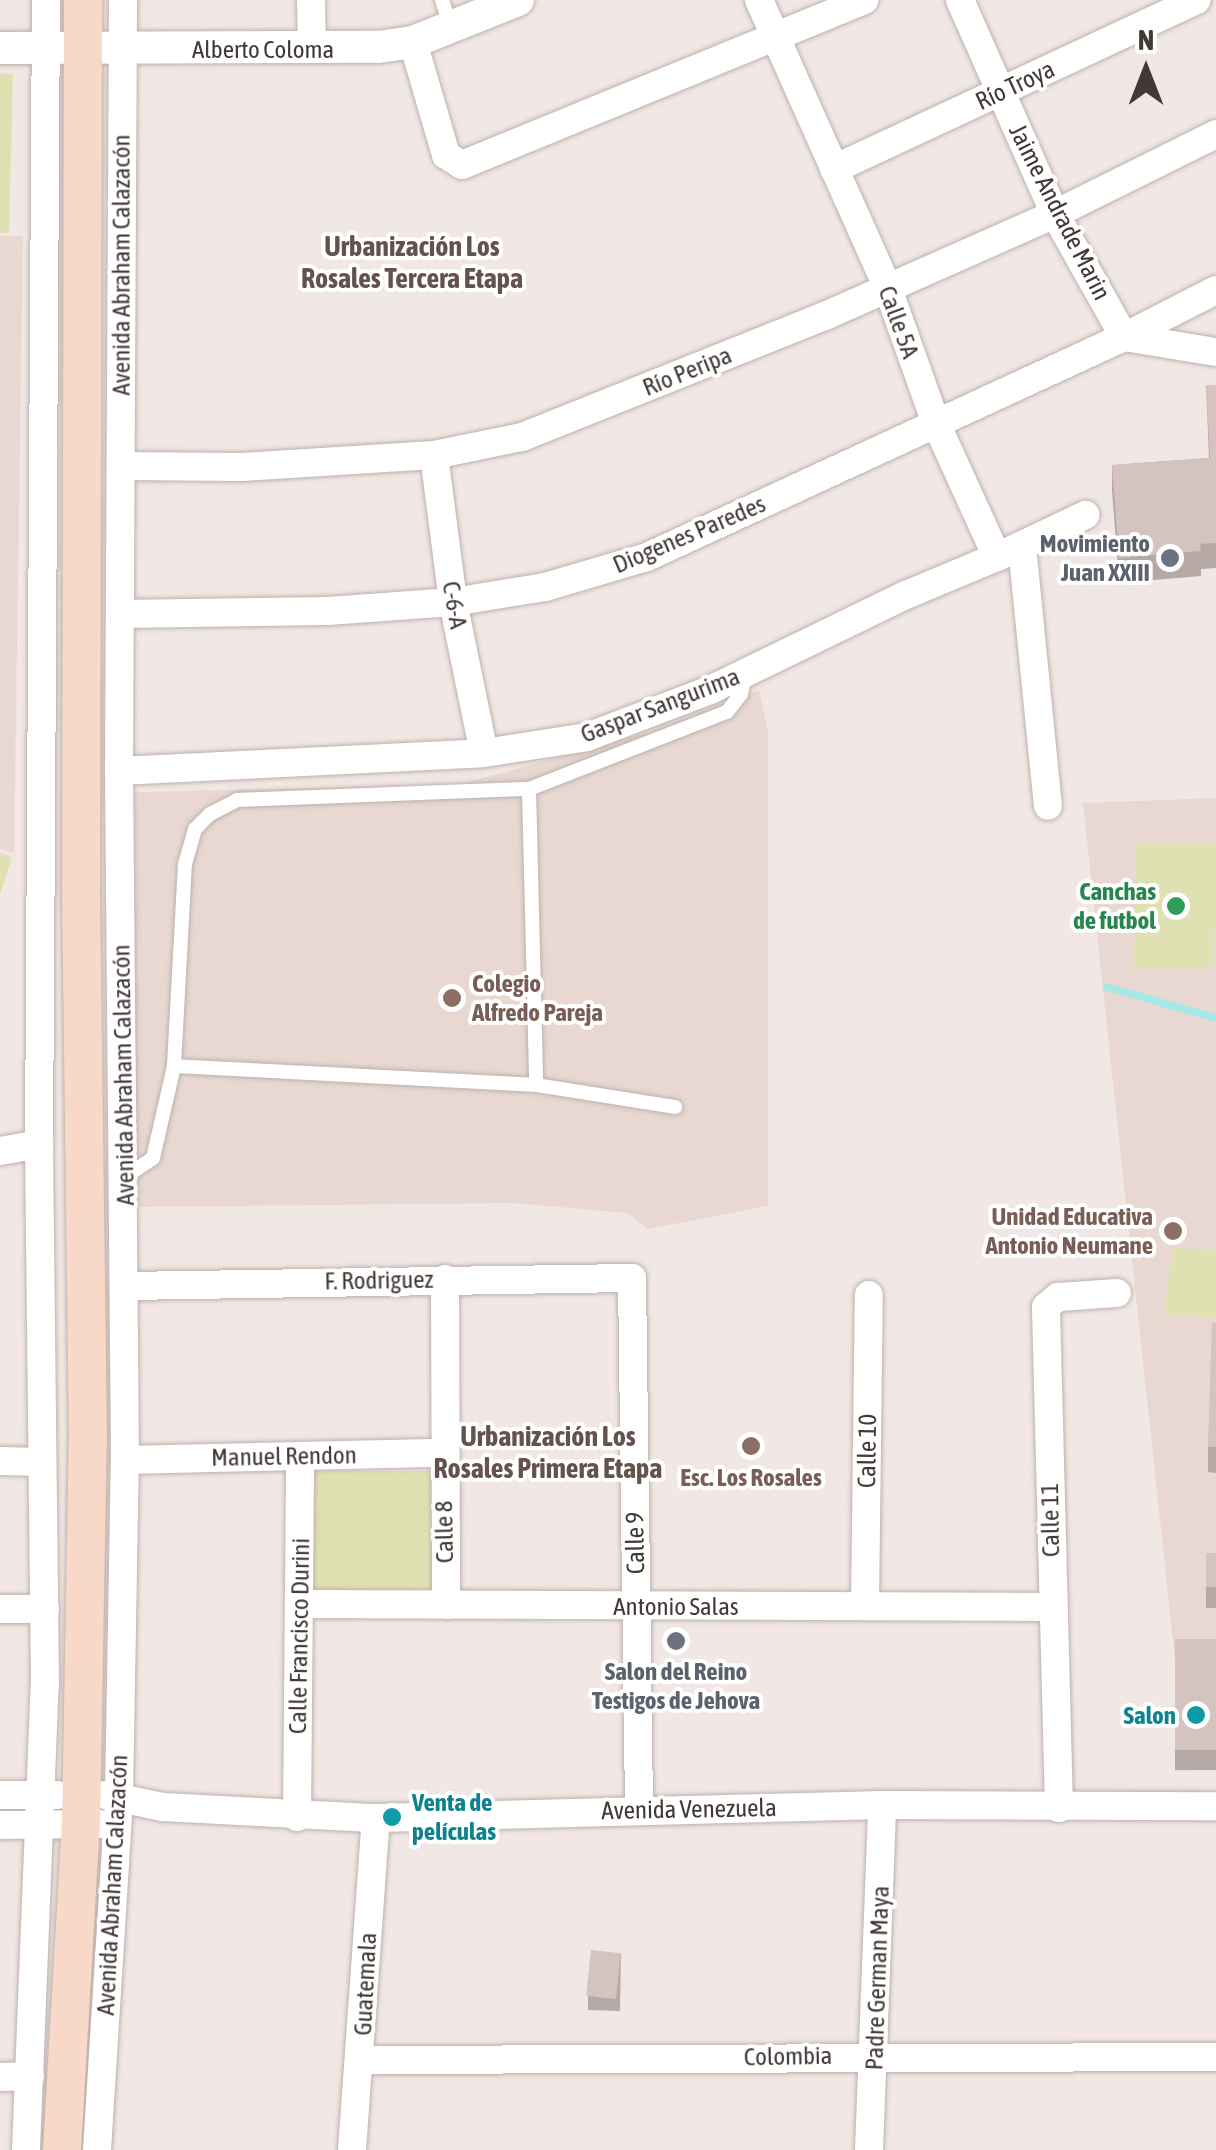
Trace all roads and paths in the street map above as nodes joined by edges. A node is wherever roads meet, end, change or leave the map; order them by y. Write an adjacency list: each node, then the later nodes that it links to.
1 (46, 0): 14 (street, Avenida Abraham Calazacón)
2 (83, 0): 14 (main road, Avenida Abraham Calazacón)
3 (123, 0): 16 (street, Avenida Abraham Calazacón)
4 (311, 0): 15 (street)
5 (518, 0): 10 (street, Alberto Coloma)
6 (759, 0): 11 (street, Calle 5A)
7 (865, 0): 11 (street)
8 (960, 0): 17 (street, Jaime Andrade Marin)
9 (1196, 0): 17 (street, Río Troya)
10 (447, 14): 12 (street, Alberto Coloma)
11 (774, 34): 12 (street); 19 (street, Calle 5A)
12 (414, 42): 15 (street, Alberto Coloma)
13 (0, 48): 14 (street, Alberto Coloma)
14 (64, 49): 16 (street, Alberto Coloma); 40 (street, Avenida Abraham Calazacón); 68 (main road, Avenida Abraham Calazacón)
15 (312, 49): 16 (street, Alberto Coloma)
16 (122, 50): 27 (street, Avenida Abraham Calazacón)
17 (1001, 92): 19 (street, Río Troya); 20 (street, Jaime Andrade Marin)
18 (1216, 134): 20 (street, Río Peripa)
19 (834, 169): 21 (street, Calle 5A)
20 (1055, 214): 21 (street, Río Peripa); 23 (street, Jaime Andrade Marin)
21 (887, 286): 25 (street, Calle 5A); 26 (street, Río Peripa)
22 (1216, 290): 23 (street, Diogenes Paredes)
23 (1124, 338): 24 (street); 25 (street, Diogenes Paredes)
24 (1216, 352)
25 (935, 421): 29 (street, Calle 5A); 30 (street, Diogenes Paredes)
26 (434, 455): 27 (street, Río Peripa); 30 (street, C-6-A)
27 (121, 466): 31 (street, Avenida Abraham Calazacón)
28 (1085, 515): 29 (street)
29 (1009, 552): 32 (street, Gaspar Sangurima); 36 (street)
30 (453, 602): 31 (street, Diogenes Paredes); 33 (street, C-6-A)
31 (120, 614): 34 (street, Avenida Abraham Calazacón)
32 (745, 673): 33 (street, Gaspar Sangurima); 35 (lane)
33 (484, 753): 34 (street, Gaspar Sangurima)
34 (120, 771): 42 (street, Avenida Abraham Calazacón)
35 (530, 789): 37 (lane); 38 (lane)
36 (1048, 806)
37 (174, 1066): 38 (lane); 42 (lane)
38 (536, 1085): 39 (lane)
39 (675, 1107)
40 (39, 1144): 41 (street); 52 (street, Avenida Abraham Calazacón)
41 (0, 1151)
42 (125, 1178): 45 (street, Avenida Abraham Calazacón)
43 (444, 1278): 44 (street, F. Rodriguez); 45 (street, F. Rodriguez); 48 (street, Calle 8)
44 (632, 1278): 55 (street, Calle 9)
45 (126, 1286): 50 (street, Avenida Abraham Calazacón)
46 (1116, 1294): 57 (street, Calle 11)
47 (869, 1296): 56 (street, Calle 10)
48 (442, 1452): 49 (street, Manuel Rendon); 54 (street, Calle 8)
49 (300, 1456): 50 (street, Manuel Rendon); 53 (street, Calle Francisco Durini)
50 (125, 1460): 62 (street, Avenida Abraham Calazacón)
51 (0, 1461): 52 (street)
52 (40, 1462): 59 (street, Avenida Abraham Calazacón)
53 (300, 1604): 54 (street, Antonio Salas); 69 (street, Calle Francisco Durini)
54 (446, 1605): 55 (street, Antonio Salas)
55 (636, 1606): 56 (street, Antonio Salas); 67 (street, Calle 9)
56 (865, 1606): 57 (street, Antonio Salas)
57 (1051, 1607): 66 (street, Calle 11)
58 (0, 1609): 59 (street)
59 (45, 1609): 61 (street, Avenida Abraham Calazacón)
60 (0, 1795): 61 (street, Avenida Venezuela)
61 (42, 1795): 68 (street, Avenida Venezuela); 72 (street, Avenida Abraham Calazacón)
62 (119, 1796): 65 (street, Avenida Venezuela); 68 (street, Avenida Venezuela)
63 (882, 1805): 66 (street, Avenida Venezuela); 67 (street, Avenida Venezuela); 73 (street, Padre German Maya)
64 (1216, 1806): 66 (street, Avenida Venezuela)
65 (163, 1807): 68 (street, Avenida Venezuela); 69 (street, Avenida Venezuela)
66 (1058, 1808)
67 (639, 1809): 70 (street, Avenida Venezuela)
68 (93, 1815): 72 (street, Avenida Venezuela); 79 (main road, Avenida Abraham Calazacón); 80 (street, Avenida Abraham Calazacón)
69 (297, 1816): 70 (street, Avenida Venezuela)
70 (376, 1818): 75 (street, Guatemala)
71 (0, 1825): 72 (street, Avenida Venezuela)
72 (42, 1825): 76 (street, Avenida Abraham Calazacón)
73 (874, 2055): 74 (street, Colombia); 75 (street, Colombia); 82 (street, Padre German Maya)
74 (1216, 2057)
75 (361, 2060): 81 (street, Guatemala)
76 (30, 2076): 77 (street); 78 (street, Avenida Abraham Calazacón)
77 (0, 2078)
78 (26, 2150)
79 (62, 2150)
80 (97, 2150)
81 (352, 2150)
82 (869, 2150)

